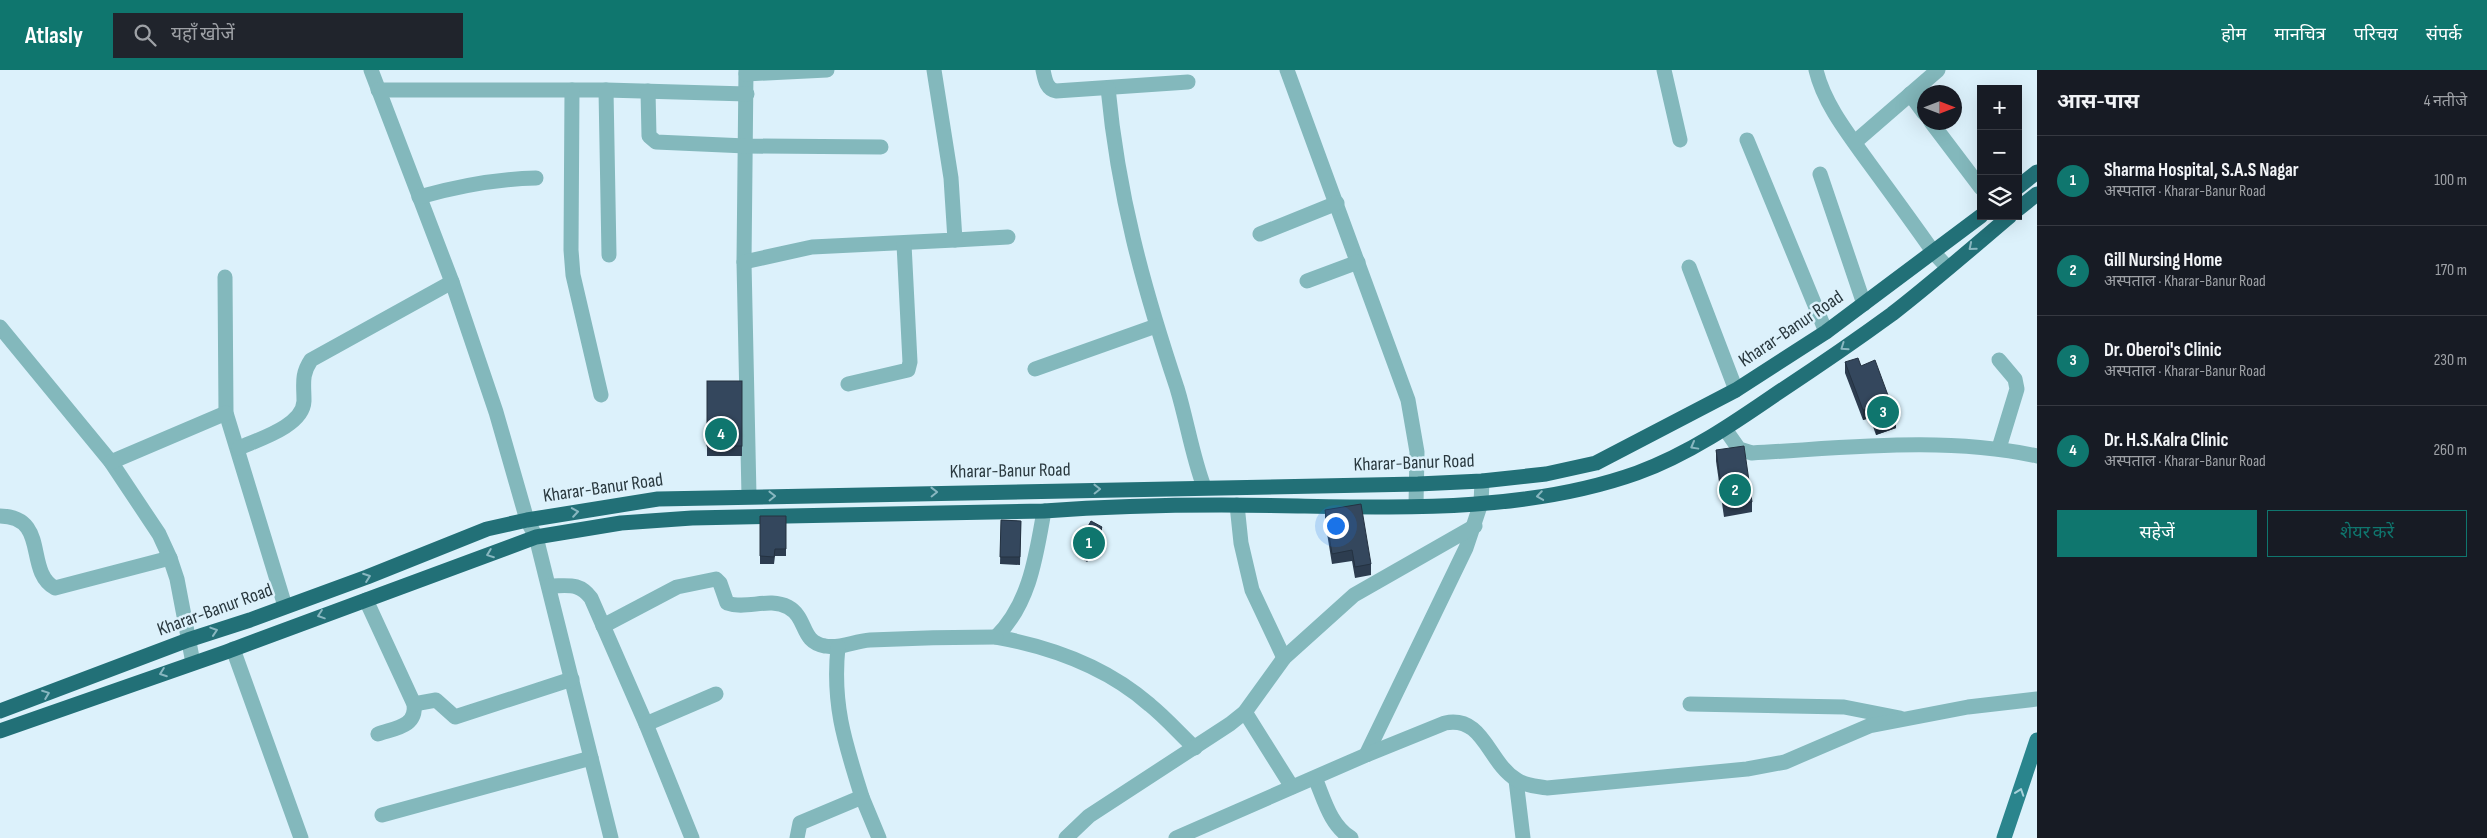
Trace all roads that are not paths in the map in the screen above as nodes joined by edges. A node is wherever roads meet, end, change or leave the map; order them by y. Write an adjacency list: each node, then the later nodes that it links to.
1 (371, 70): 12 (street)
2 (827, 70): 9 (street)
3 (934, 70): 38 (street)
4 (1043, 70): 11 (street)
5 (1287, 70): 32 (street)
6 (1664, 70): 20 (street)
7 (1816, 70): 22 (street)
8 (1938, 70): 17 (street)
9 (746, 72): 16 (street)
10 (1188, 82): 11 (street)
11 (1108, 88): 50 (street)
12 (378, 90): 13 (street); 31 (street)
13 (572, 90): 14 (street); 57 (street)
14 (606, 90): 15 (street); 41 (street)
15 (648, 91): 16 (street); 23 (street)
16 (747, 94): 23 (street)
17 (1910, 94): 18 (street); 22 (street)
18 (1917, 104)
19 (1937, 130): 28 (street)
20 (1680, 140)
21 (1747, 140): 52 (street)
22 (1854, 142): 40 (street)
23 (746, 146): 24 (street); 42 (street)
24 (881, 147)
25 (2037, 172): 29 (highway)
26 (1820, 174): 49 (street)
27 (536, 178): 31 (street)
28 (1977, 183)
29 (2022, 184)
30 (2037, 194): 33 (highway)
31 (419, 196): 48 (street)
32 (1336, 203): 36 (street); 43 (street)
33 (2022, 206)
34 (1977, 219): 40 (highway, Kharar-Banur Road)
35 (2005, 220): 45 (highway, one-way to 45)
36 (1260, 234)
37 (1008, 237): 38 (street)
38 (955, 240): 39 (street)
39 (904, 244): 42 (street); 55 (street)
40 (1934, 253): 45 (street); 49 (highway, Kharar-Banur Road)
41 (609, 255)
42 (744, 262): 67 (street)
43 (1358, 262): 47 (street); 65 (street)
44 (1689, 267): 56 (street)
45 (1948, 268): 59 (highway, one-way to 59)
46 (225, 277): 58 (street)
47 (1307, 281)
48 (452, 282): 60 (street); 73 (street)
49 (1864, 304): 52 (highway, Kharar-Banur Road)
50 (1156, 326): 54 (street); 66 (street)
51 (0, 327): 63 (street)
52 (1826, 332): 56 (highway, Kharar-Banur Road)
53 (1999, 360): 61 (street)
54 (1035, 369)
55 (848, 384)
56 (1736, 390): 64 (highway, Kharar-Banur Road)
57 (601, 395)
58 (226, 412): 60 (street); 63 (street)
59 (1725, 429): 61 (street); 68 (highway, one-way to 68)
60 (239, 448): 79 (street)
61 (1999, 448): 62 (street)
62 (2037, 456)
63 (111, 462): 76 (street)
64 (1482, 481): 65 (highway, Kharar-Banur Road); 68 (street)
65 (1418, 484): 66 (highway, Kharar-Banur Road); 70 (street)
66 (1204, 487): 67 (highway, Kharar-Banur Road, one-way to 66)
67 (749, 496): 73 (highway, Kharar-Banur Road, one-way to 67)
68 (1480, 503): 70 (highway); 74 (street)
69 (1237, 505): 70 (highway); 71 (highway); 85 (street)
70 (1416, 505)
71 (1044, 511): 75 (highway); 81 (street)
72 (0, 516): 76 (street)
73 (527, 520): 75 (street); 79 (highway, Kharar-Banur Road, one-way to 73)
74 (1475, 526): 85 (street); 100 (street)
75 (536, 537): 77 (street); 78 (highway, one-way to 78)
76 (170, 558): 82 (street)
77 (549, 586): 80 (street); 87 (street)
78 (366, 600): 84 (highway, one-way to 84); 90 (street)
79 (285, 606): 82 (highway, Kharar-Banur Road, one-way to 79)
80 (603, 626): 83 (street); 95 (street)
81 (996, 637): 83 (street); 99 (street)
82 (188, 640): 86 (street); 92 (highway, Kharar-Banur Road, one-way to 82)
83 (838, 647): 105 (street)
84 (229, 651): 86 (highway); 107 (street)
85 (1284, 658): 93 (street)
86 (193, 663): 96 (highway, one-way to 96)
87 (572, 679): 90 (street); 101 (street)
88 (716, 694): 95 (street)
89 (2037, 699): 94 (street)
90 (414, 704): 97 (street)
91 (1690, 704): 94 (street)
92 (0, 710)
93 (1245, 712): 99 (street); 104 (street)
94 (1904, 719): 103 (street)
95 (646, 724): 109 (street)
96 (0, 731)
97 (378, 734)
98 (2037, 740): 116 (main road, one-way to 98)
99 (1195, 748): 112 (street)
100 (1366, 755): 102 (street); 103 (street)
101 (591, 758): 106 (street); 108 (street)
102 (1315, 778): 104 (street); 114 (street)
103 (1516, 780): 115 (street)
104 (1292, 787): 113 (street)
105 (862, 797): 110 (street); 111 (street)
106 (382, 815)
107 (301, 838)
108 (611, 838)
109 (692, 838)
110 (797, 838)
111 (879, 838)
112 (1066, 838)
113 (1176, 838)
114 (1351, 838)
115 (1523, 838)
116 (2004, 838)

